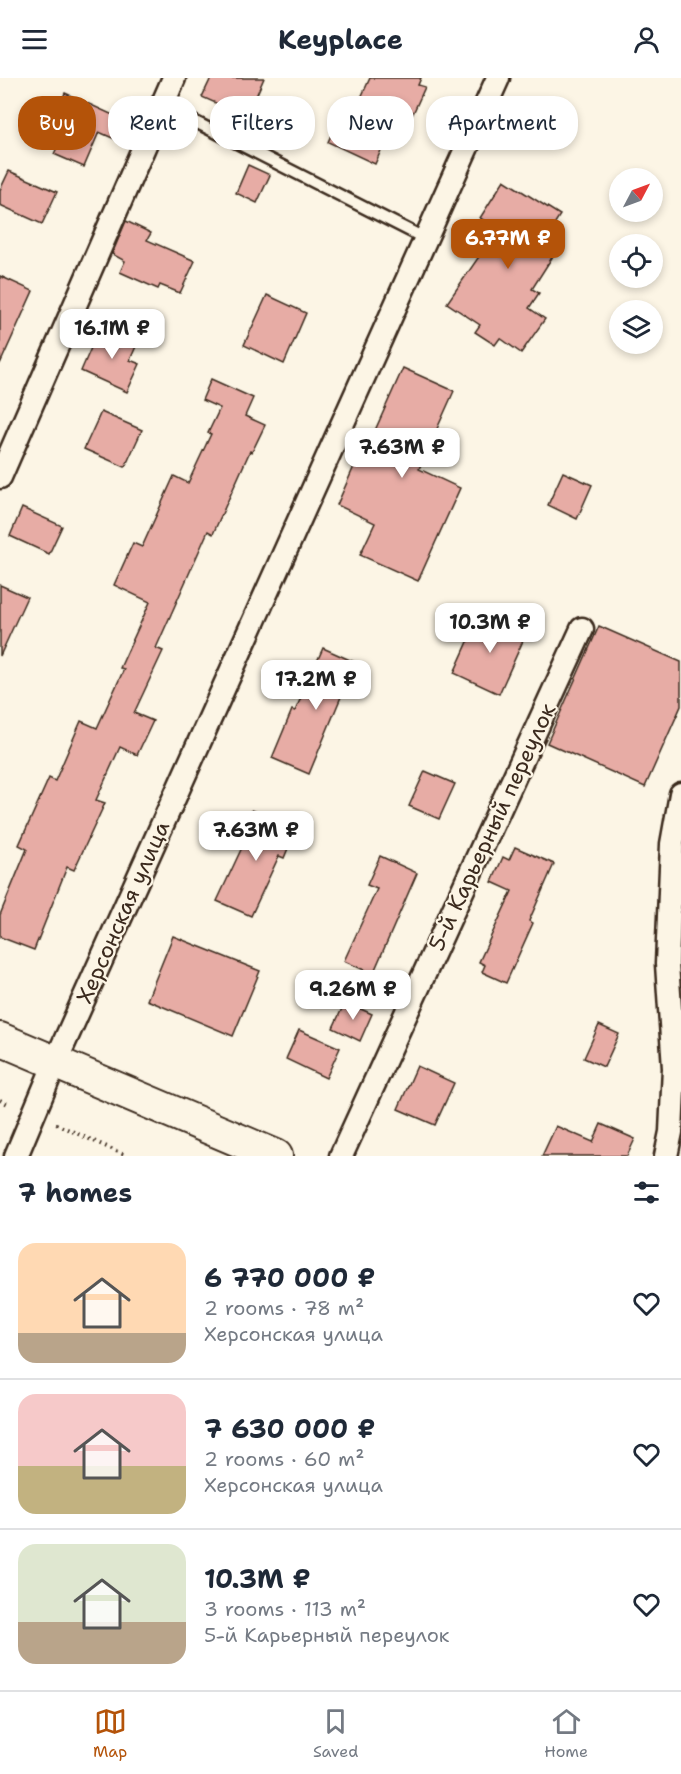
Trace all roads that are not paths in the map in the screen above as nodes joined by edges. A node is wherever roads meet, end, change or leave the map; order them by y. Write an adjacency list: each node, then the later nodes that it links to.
1 (174, 78): 3 (street)
2 (498, 78): 6 (street, Херсонская улица)
3 (166, 96)
4 (198, 123): 6 (lane)
5 (142, 150): 7 (street)
6 (426, 239): 12 (street, Херсонская улица)
7 (0, 477)
8 (582, 629): 15 (street, 5-й Карьерный переулок)
9 (681, 794): 11 (street)
10 (0, 1039): 12 (main road)
11 (677, 1046): 16 (street)
12 (56, 1063): 13 (street, Херсонская улица); 14 (main road)
13 (16, 1156)
14 (276, 1156)
15 (341, 1156)
16 (666, 1156)

